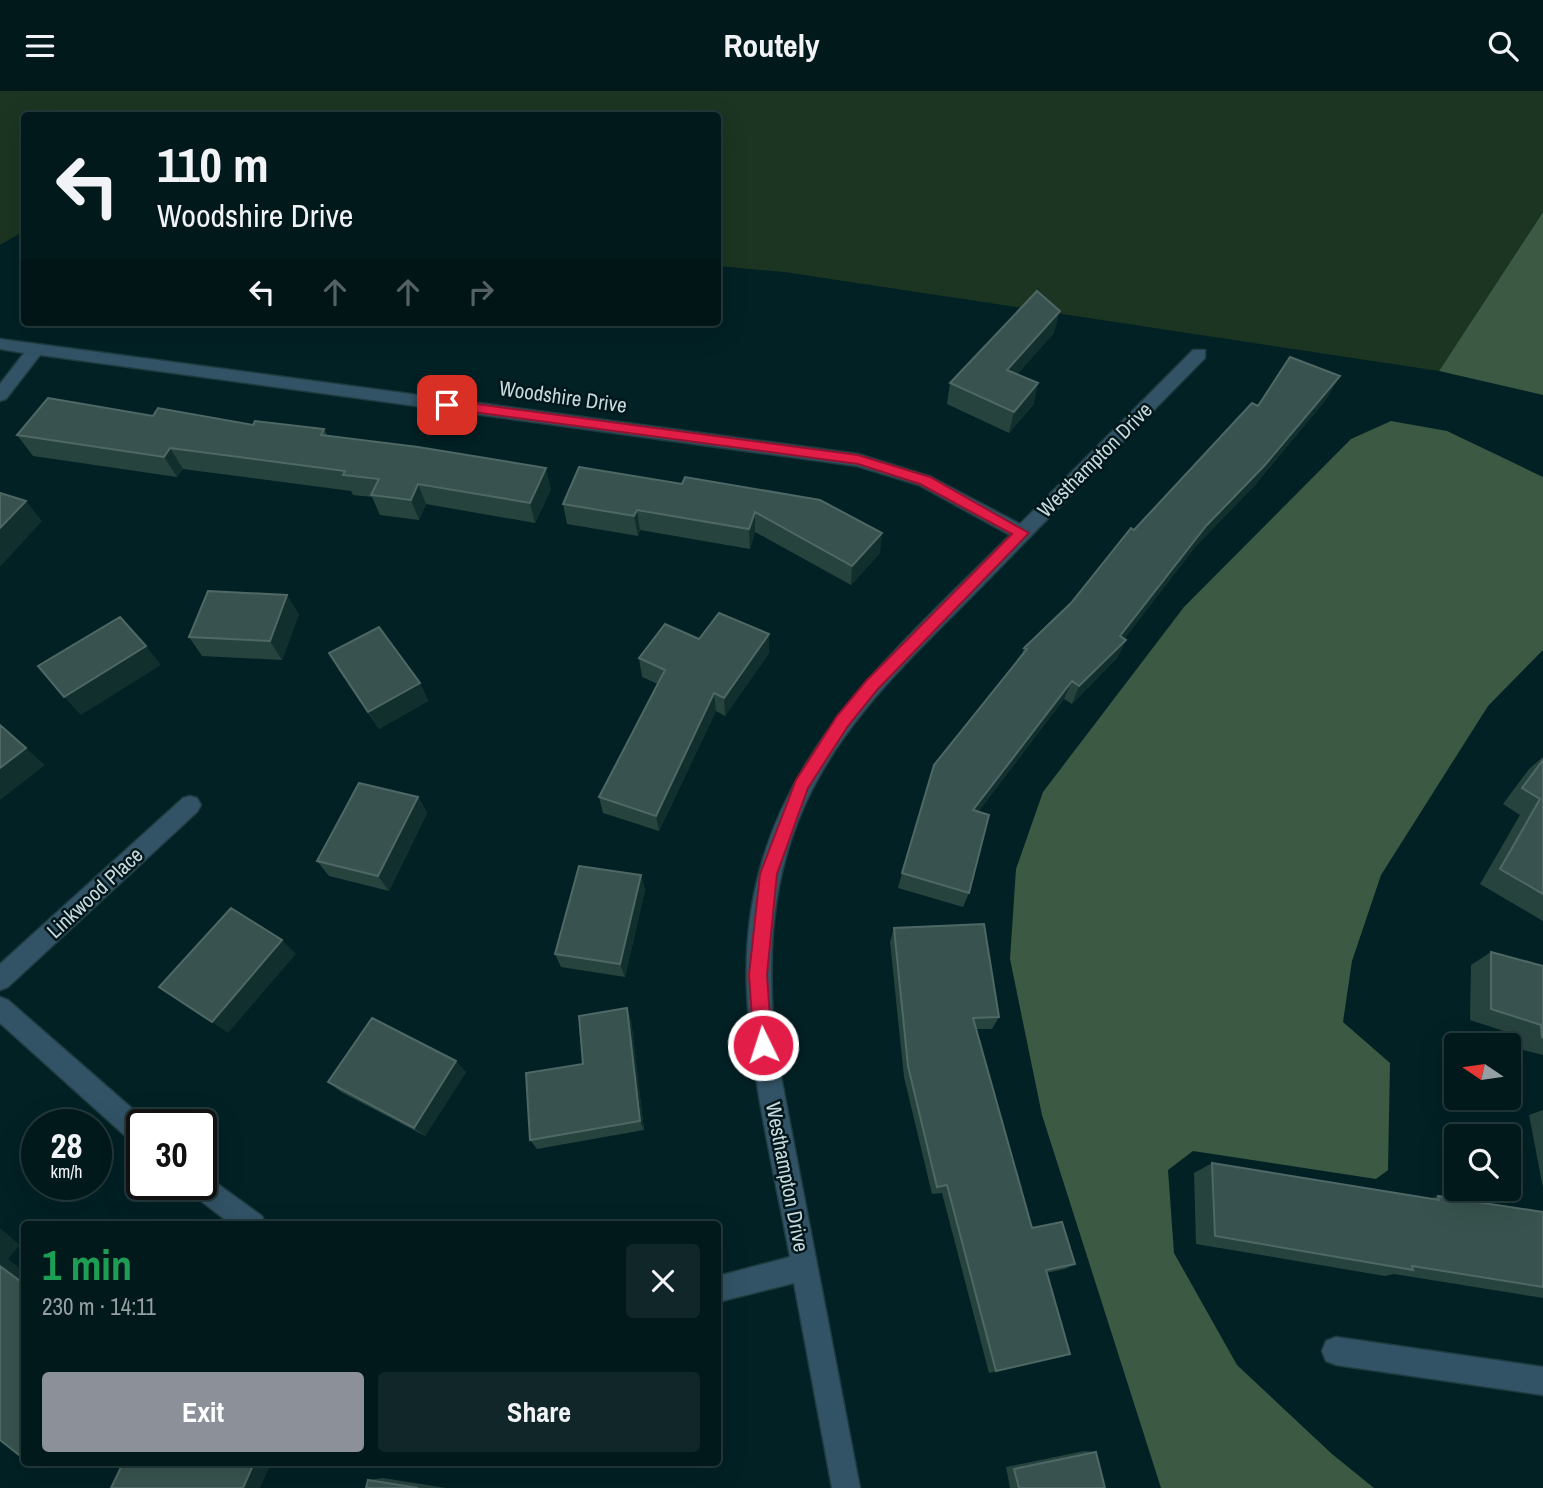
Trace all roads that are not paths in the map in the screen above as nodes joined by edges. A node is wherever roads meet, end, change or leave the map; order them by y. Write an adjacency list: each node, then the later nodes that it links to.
1 (0, 344): 2 (street, Woodshire Drive)
2 (36, 349): 4 (street); 5 (street, Woodshire Drive)
3 (1199, 353): 5 (street, Westhampton Drive)
4 (0, 395)
5 (1022, 533): 12 (street, Westhampton Drive)
6 (190, 805): 7 (street, Linkwood Place)
7 (0, 979)
8 (0, 1008): 9 (street)
9 (126, 1120)
10 (217, 1197): 11 (street)
11 (248, 1221)
12 (804, 1267): 13 (street); 16 (street, Westhampton Drive)
13 (721, 1288)
14 (1336, 1350): 15 (street)
15 (1543, 1381)
16 (846, 1488)

